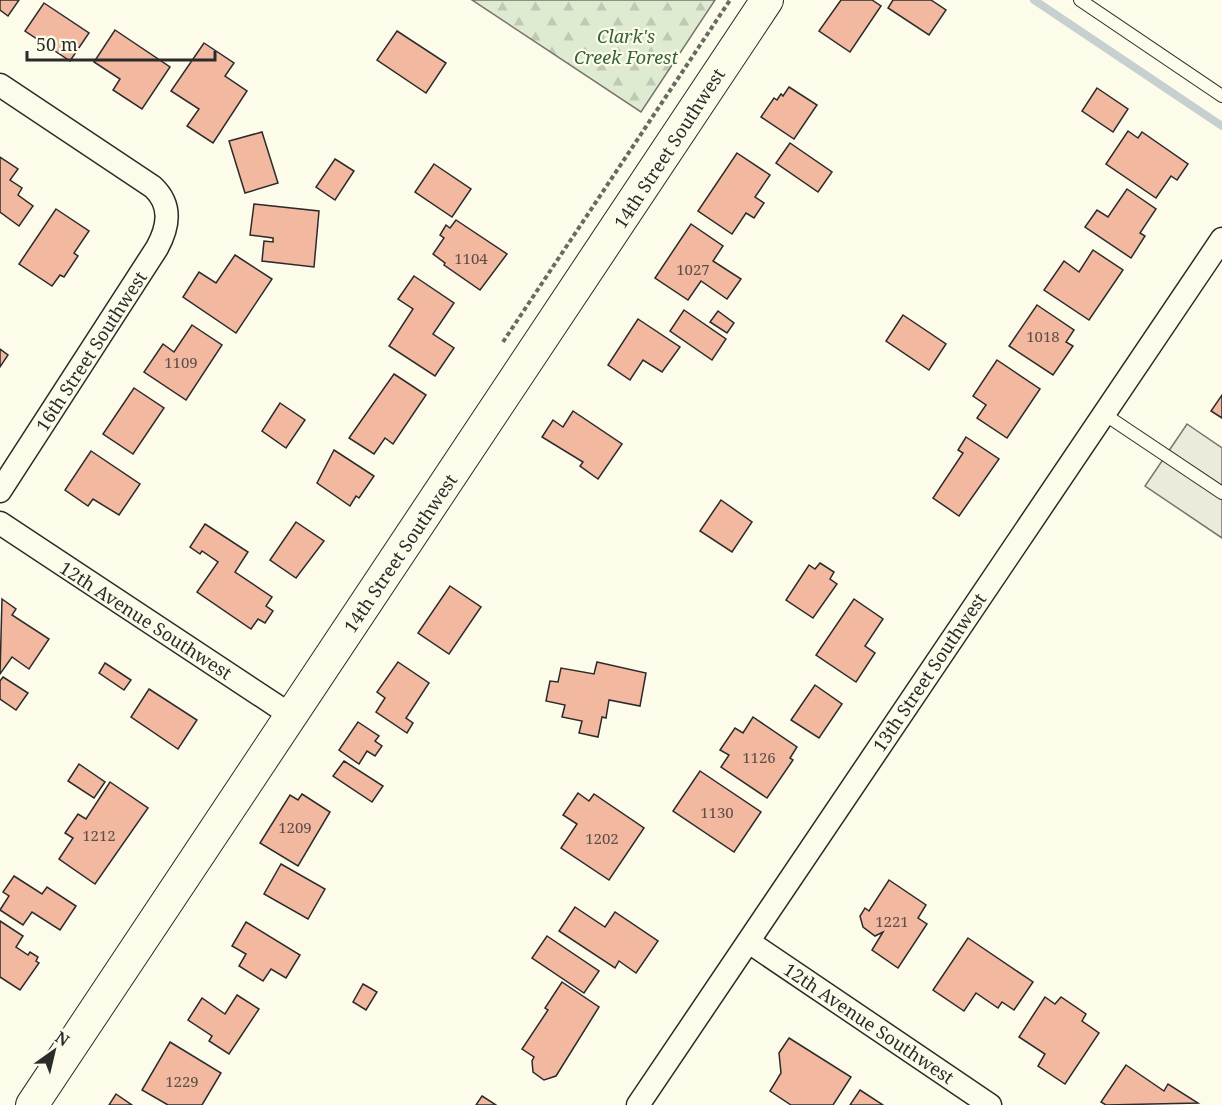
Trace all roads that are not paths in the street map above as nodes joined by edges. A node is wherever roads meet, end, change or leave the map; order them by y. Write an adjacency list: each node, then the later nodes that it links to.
1 (767, 0): 10 (street, 14th Street Southwest)
2 (1080, 0): 4 (lane)
3 (0, 86): 7 (street, 16th Street Southwest)
4 (1222, 96)
5 (1222, 239): 6 (street, 13th Street Southwest)
6 (1104, 414): 8 (lane); 11 (street, 13th Street Southwest)
7 (0, 491)
8 (1222, 493)
9 (0, 523): 10 (street, 12th Avenue Southwest)
10 (292, 716): 12 (street, 14th Street Southwest)
11 (749, 942): 13 (street, 13th Street Southwest); 14 (street, 12th Avenue Southwest)
12 (32, 1105)
13 (638, 1105)
14 (990, 1105)

